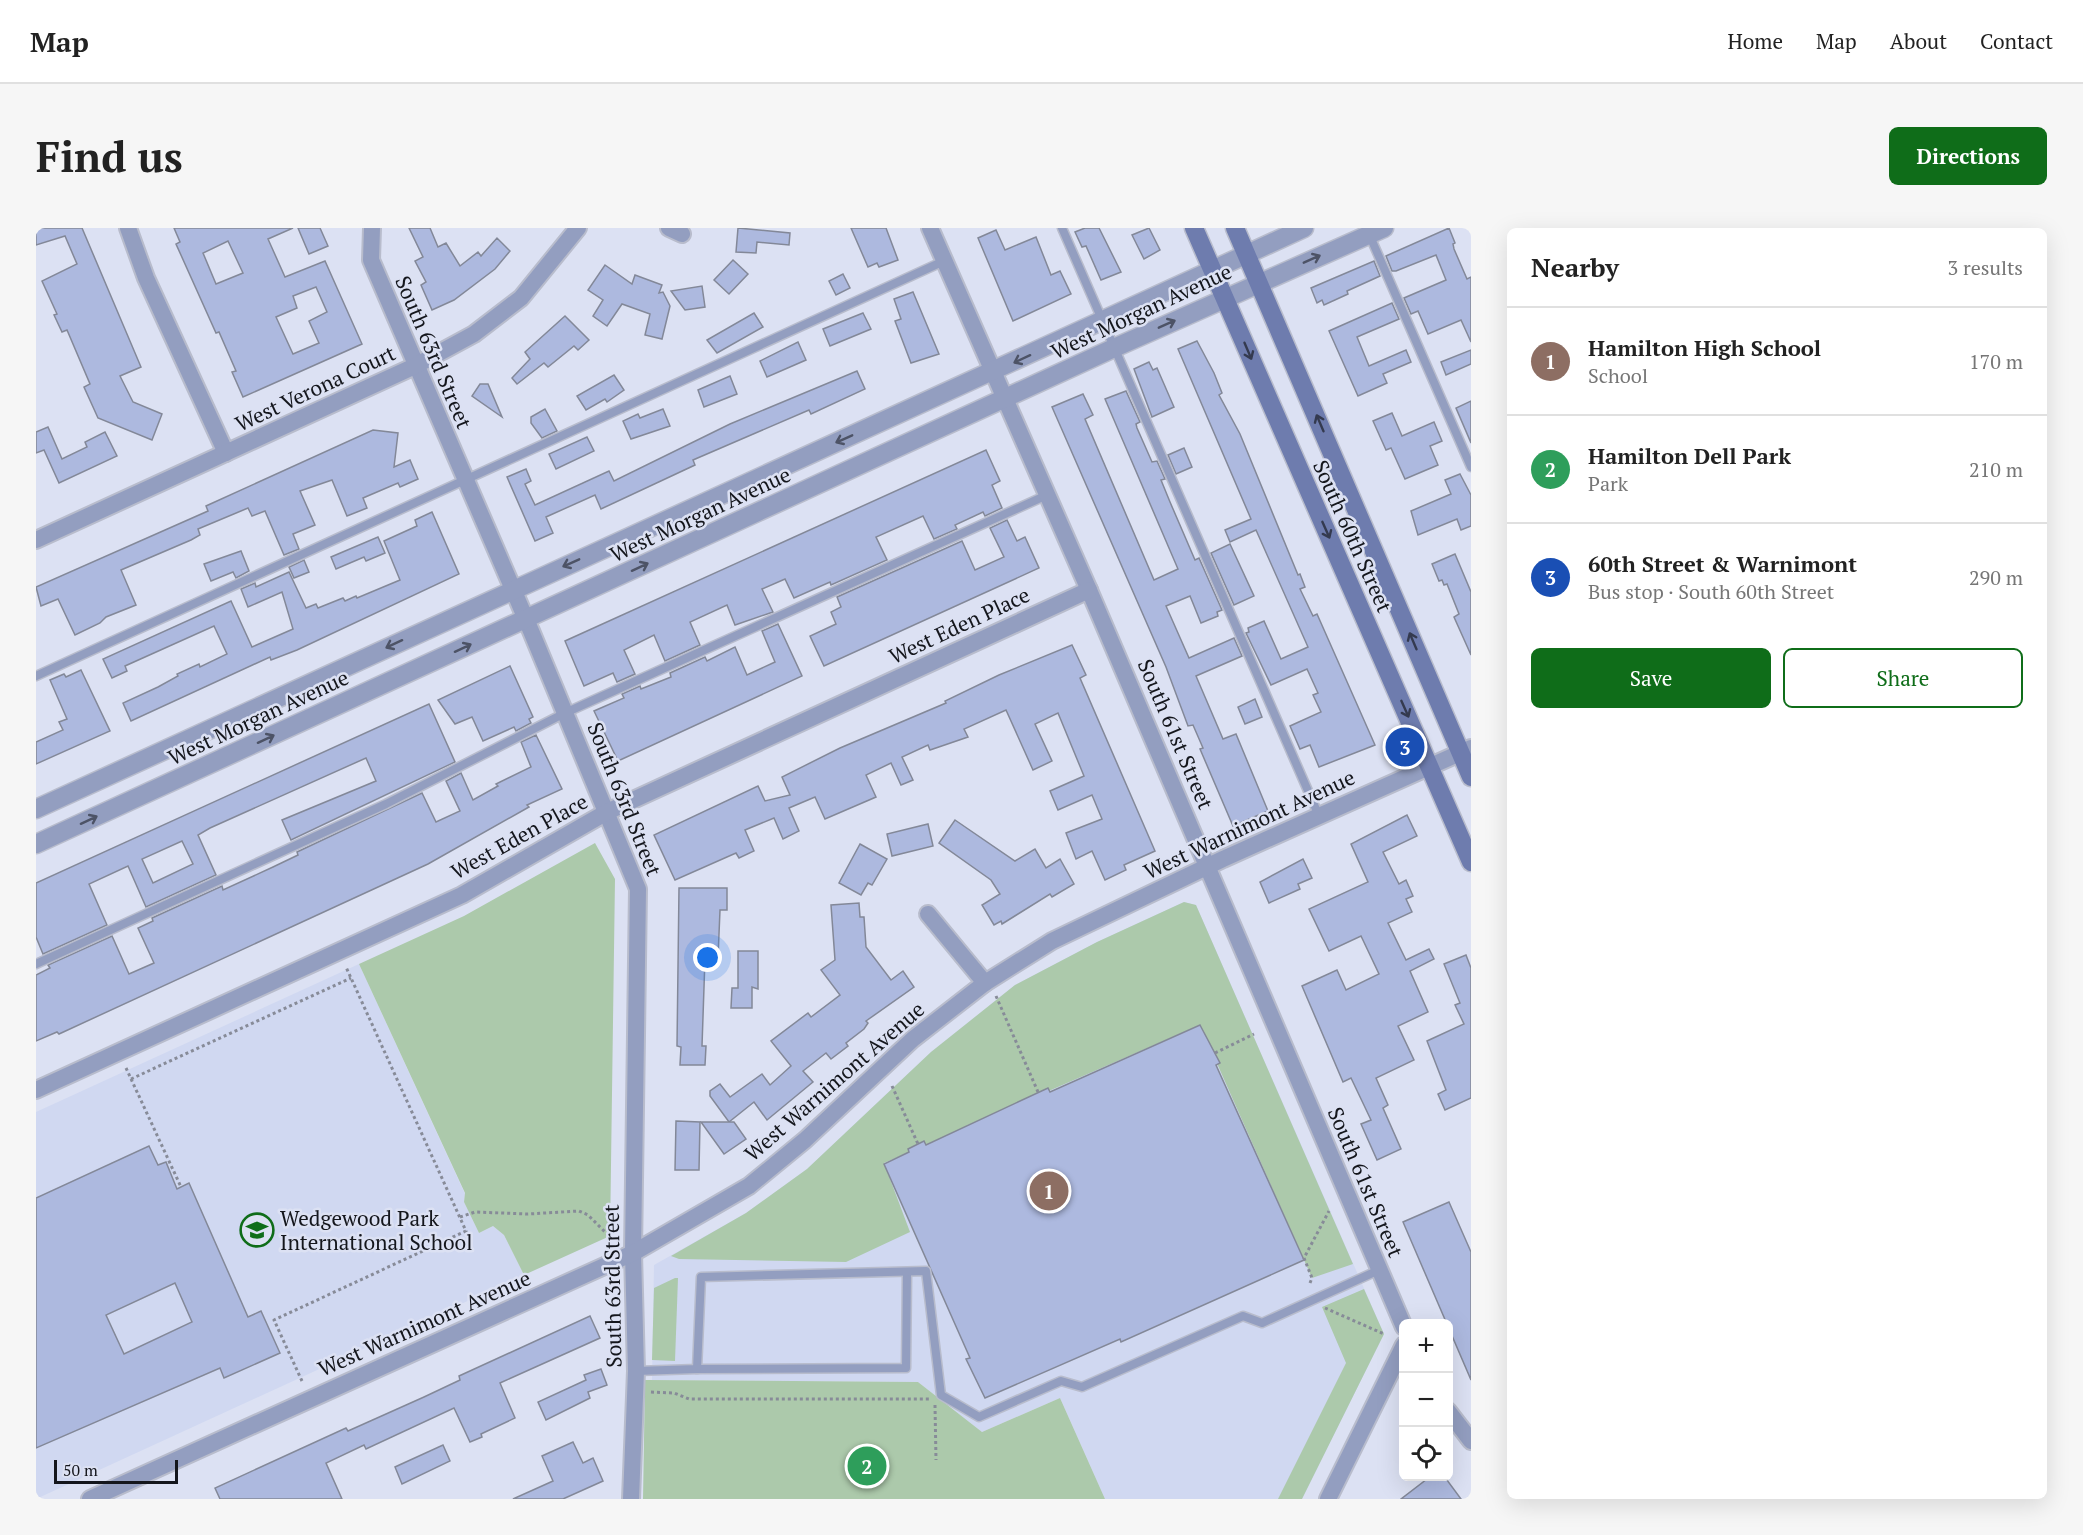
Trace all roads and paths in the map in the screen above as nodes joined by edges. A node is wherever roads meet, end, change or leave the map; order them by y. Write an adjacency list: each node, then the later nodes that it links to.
1 (128, 228): 20 (street)
2 (372, 228): 17 (street, South 63rd Street)
3 (578, 228): 17 (street, West Verona Court)
4 (930, 228): 11 (street, South 61st Street)
5 (1062, 228): 15 (lane)
6 (1194, 228): 12 (main road, South 60th Street)
7 (1235, 228): 10 (main road, South 60th Street)
8 (1304, 228): 10 (street, West Morgan Avenue)
9 (1373, 230): 13 (street, West Morgan Avenue, one-way to 9); 21 (lane)
10 (1246, 253): 12 (street, West Morgan Avenue); 13 (main road, South 60th Street)
11 (944, 261): 18 (street, South 61st Street); 22 (lane)
12 (1212, 268): 14 (main road, South 60th Street); 15 (street, West Morgan Avenue)
13 (1258, 283): 14 (street, West Morgan Avenue); 31 (main road, South 60th Street, one-way to 13)
14 (1225, 298): 16 (street, West Morgan Avenue, one-way to 14); 32 (main road, South 60th Street, one-way to 32)
15 (1103, 320): 16 (lane); 18 (street, West Morgan Avenue, one-way to 18)
16 (1114, 348): 19 (street, West Morgan Avenue); 37 (lane)
17 (415, 366): 20 (street, West Verona Court); 22 (street, South 63rd Street)
18 (993, 372): 19 (street, South 61st Street); 25 (street, West Morgan Avenue, one-way to 25)
19 (1004, 399): 23 (street, South 61st Street); 27 (street, West Morgan Avenue, one-way to 19)
20 (226, 453): 24 (street, West Verona Court)
21 (1471, 467)
22 (464, 482): 25 (street, South 63rd Street); 28 (lane)
23 (1047, 495): 26 (street, South 61st Street); 29 (lane)
24 (36, 540)
25 (512, 590): 27 (street, South 63rd Street); 30 (street, West Morgan Avenue, one-way to 30)
26 (1089, 590): 36 (street, West Eden Place); 40 (street, South 61st Street)
27 (526, 619): 29 (street, South 63rd Street); 33 (street, West Morgan Avenue, one-way to 27)
28 (36, 676)
29 (565, 713): 36 (street, South 63rd Street); 42 (lane)
30 (178, 744): 33 (street); 35 (street, West Morgan Avenue)
31 (1466, 751): 32 (street, West Warnimont Avenue); 34 (main road, South 60th Street)
32 (1430, 766): 37 (street, West Warnimont Avenue); 39 (main road, South 60th Street)
33 (191, 773): 38 (street, West Morgan Avenue, one-way to 33)
34 (1471, 777)
35 (36, 809)
36 (607, 813): 52 (street, West Eden Place); 59 (street, South 63rd Street)
37 (1319, 816): 40 (street, West Warnimont Avenue)
38 (36, 844)
39 (1471, 861)
40 (1207, 867): 45 (street, West Warnimont Avenue); 60 (street, South 61st Street)
41 (928, 914): 45 (street)
42 (36, 964)
43 (346, 967): 44 (path)
44 (351, 978): 50 (path); 57 (path)
45 (985, 983): 59 (street, West Warnimont Avenue)
46 (996, 996): 53 (path)
47 (1254, 1034): 48 (path)
48 (1215, 1053)
49 (126, 1068): 50 (path)
50 (131, 1079): 55 (path)
51 (892, 1086): 54 (path)
52 (36, 1090)
53 (1038, 1092)
54 (918, 1144)
55 (181, 1187)
56 (1329, 1211): 62 (path)
57 (460, 1217): 58 (path); 69 (path)
58 (614, 1241)
59 (633, 1253): 68 (street, South 63rd Street); 74 (street, West Warnimont Avenue)
60 (1379, 1270): 61 (lane); 64 (street, South 61st Street)
61 (907, 1272): 67 (lane); 67 (lane)
62 (1310, 1283)
63 (1321, 1306): 65 (path)
64 (1400, 1319)
65 (1384, 1334)
66 (1399, 1356): 76 (street)
67 (697, 1369): 68 (lane)
68 (636, 1371): 75 (street, South 63rd Street)
69 (302, 1381)
70 (649, 1392): 73 (path)
71 (1453, 1416): 72 (street)
72 (1471, 1441)
73 (936, 1460)
74 (90, 1499)
75 (631, 1499)
76 (1328, 1499)

